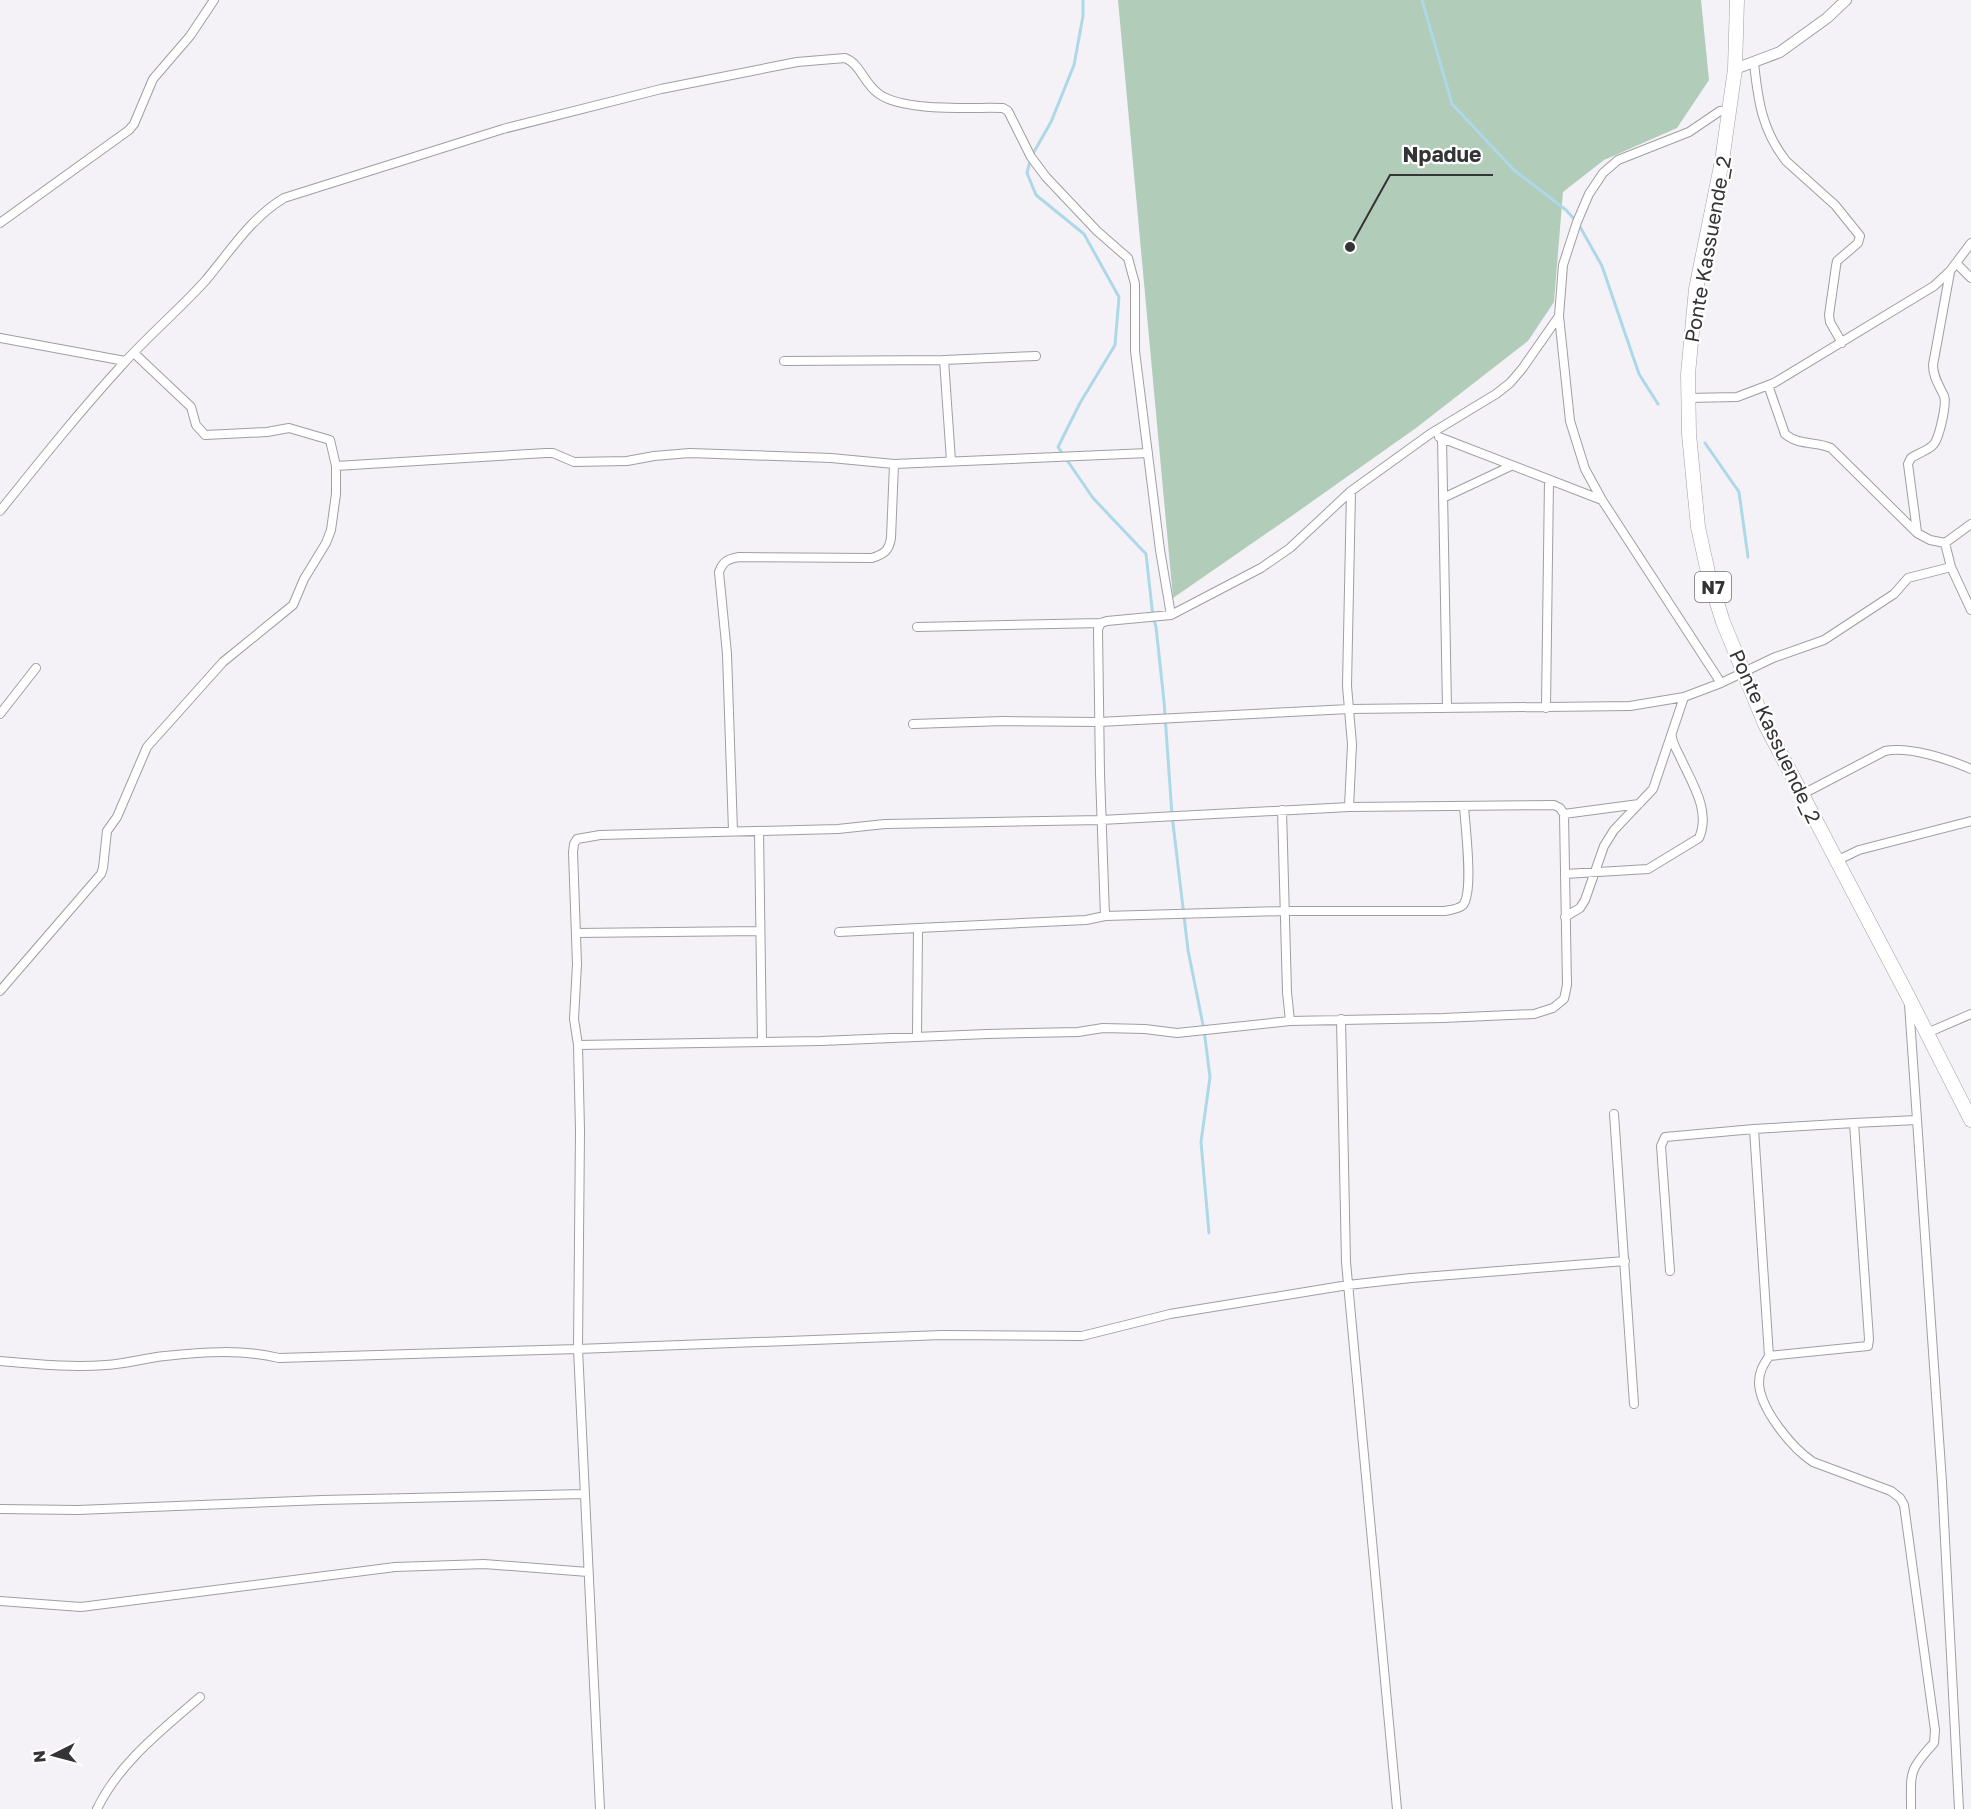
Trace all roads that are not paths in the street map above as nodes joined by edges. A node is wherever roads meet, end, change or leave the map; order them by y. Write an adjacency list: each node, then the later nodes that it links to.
1 (214, 0): 7 (street)
2 (1737, 0): 5 (highway, Ponte Kassuende_2 / N7)
3 (1846, 0): 4 (street)
4 (1755, 63): 5 (street); 14 (street)
5 (1735, 69): 6 (highway, Ponte Kassuende_2 / N7)
6 (1730, 110): 12 (street); 21 (highway, Ponte Kassuende_2 / N7)
7 (0, 223)
8 (1971, 243): 9 (street)
9 (1956, 263): 10 (street); 11 (street)
10 (1950, 271): 14 (street); 35 (street)
11 (1971, 278)
12 (1559, 316): 22 (street); 32 (street)
13 (0, 338): 18 (street)
14 (1842, 343): 20 (street)
15 (135, 354): 18 (street); 24 (street); 27 (street)
16 (1036, 356): 17 (street)
17 (944, 360): 19 (street); 25 (street)
18 (126, 361): 33 (street)
19 (784, 362)
20 (1768, 385): 21 (street); 35 (street)
21 (1688, 398): 43 (highway, Ponte Kassuende_2 / N7)
22 (1430, 434): 23 (street); 30 (street)
23 (1442, 438): 28 (street); 31 (street)
24 (1148, 453): 25 (street); 39 (street)
25 (951, 461): 26 (street)
26 (894, 464): 27 (street); 62 (street)
27 (336, 466): 74 (street)
28 (1511, 466): 29 (street); 31 (street)
29 (1550, 480): 32 (street); 47 (street)
30 (1351, 491): 39 (street); 48 (street)
31 (1443, 498): 46 (street)
32 (1602, 500): 44 (street)
33 (0, 511)
34 (1971, 524): 36 (street)
35 (1917, 533): 36 (street)
36 (1945, 543): 37 (street)
37 (1951, 567): 38 (street); 43 (street)
38 (1971, 610)
39 (1171, 615): 40 (street)
40 (1101, 623): 41 (street); 50 (street)
41 (917, 627)
42 (36, 668): 49 (street)
43 (1743, 674): 44 (street); 54 (highway, Ponte Kassuende_2 / N7)
44 (1721, 683): 45 (street)
45 (1684, 697): 47 (street); 52 (street)
46 (1448, 708): 47 (street); 48 (street)
47 (1546, 708)
48 (1349, 709): 50 (street); 57 (street)
49 (0, 714)
50 (1099, 722): 51 (street); 60 (street)
51 (913, 724)
52 (1672, 735): 55 (street); 65 (street)
53 (1971, 769): 54 (street)
54 (1801, 795): 64 (highway, Ponte Kassuende_2 / N7)
55 (1640, 804): 59 (street); 65 (street)
56 (1464, 806): 57 (street); 59 (street); 67 (street)
57 (1349, 807): 58 (street)
58 (1282, 810): 60 (street); 67 (street)
59 (1564, 814): 66 (street)
60 (1101, 820): 63 (street); 68 (street)
61 (1971, 821): 64 (street)
62 (733, 831): 63 (street); 73 (street)
63 (759, 831): 71 (street)
64 (1836, 861): 75 (highway, Ponte Kassuende_2 / N7)
65 (1595, 872): 66 (street); 69 (street)
66 (1564, 874): 69 (street)
67 (1285, 911): 68 (street); 78 (street)
68 (1105, 916): 70 (street)
69 (1565, 917): 77 (street)
70 (918, 928): 72 (street); 80 (street)
71 (760, 931): 73 (street); 81 (street)
72 (839, 932)
73 (576, 933): 82 (street)
74 (0, 991)
75 (1908, 996): 79 (highway, Ponte Kassuende_2 / N7); 85 (street)
76 (1971, 1014): 79 (street)
77 (1341, 1019): 78 (street); 91 (street)
78 (1290, 1021): 80 (street)
79 (1927, 1033): 83 (highway, Ponte Kassuende_2 / N7)
80 (917, 1037): 81 (street)
81 (762, 1042): 82 (street)
82 (578, 1045): 92 (street)
83 (1966, 1097): 86 (highway, Ponte Kassuende_2 / N7)
84 (1614, 1114): 89 (street)
85 (1917, 1120): 87 (street); 105 (street)
86 (1971, 1120)
87 (1854, 1123): 88 (street); 93 (street)
88 (1754, 1129): 90 (street); 93 (street)
89 (1625, 1261): 91 (street); 95 (street)
90 (1670, 1271)
91 (1348, 1285): 92 (street); 103 (street)
92 (578, 1349): 94 (street); 96 (street)
93 (1769, 1356): 104 (street)
94 (0, 1361)
95 (1634, 1404)
96 (585, 1494): 97 (street); 98 (street)
97 (0, 1509)
98 (588, 1572): 99 (street); 102 (street)
99 (0, 1601)
100 (200, 1697): 101 (street)
101 (97, 1809)
102 (600, 1809)
103 (1397, 1809)
104 (1911, 1809)
105 (1959, 1809)

